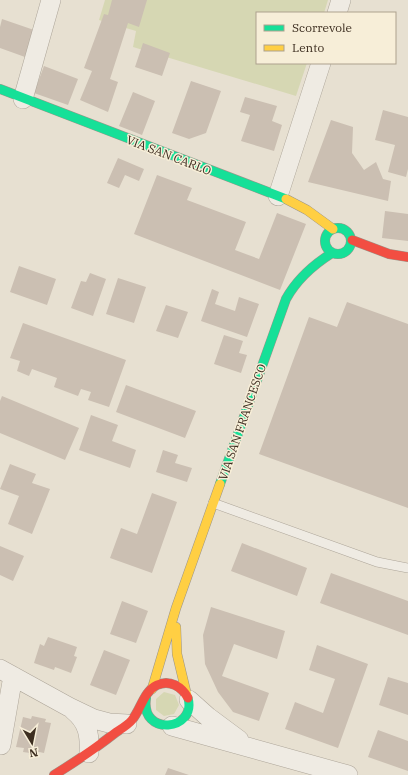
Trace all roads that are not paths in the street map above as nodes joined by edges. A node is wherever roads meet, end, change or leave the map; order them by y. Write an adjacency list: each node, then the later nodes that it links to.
1 (51, 0): 6 (street)
2 (341, 0): 3 (street)
3 (337, 12)
4 (321, 64): 7 (street)
5 (0, 89): 6 (street, VIA SAN CARLO)
6 (23, 98): 7 (street, VIA SAN CARLO)
7 (278, 196): 8 (street, VIA SAN CARLO)
8 (333, 228): 9 (street); 10 (street)
9 (352, 240): 10 (street, VIA SAN FRANCESCO); 11 (street)
10 (332, 253): 12 (street, VIA SAN FRANCESCO)
11 (408, 258)
12 (213, 503): 13 (lane); 14 (street, VIA SAN FRANCESCO)
13 (408, 568)
14 (176, 608): 16 (street, VIA SAN FRANCESCO); 18 (street, VIA SAN FRANCESCO)
15 (6, 673): 19 (street); 20 (street)
16 (152, 689): 17 (street); 18 (street)
17 (146, 698): 21 (street); 23 (street)
18 (188, 698): 21 (street); 26 (street)
19 (4, 702): 24 (street)
20 (69, 707): 23 (street); 25 (street)
21 (167, 726): 22 (street); 26 (street)
22 (150, 729)
23 (124, 732): 25 (street); 25 (street)
24 (1, 745)
25 (94, 745): 27 (street)
26 (250, 747): 28 (street)
27 (54, 775)
28 (348, 775)

